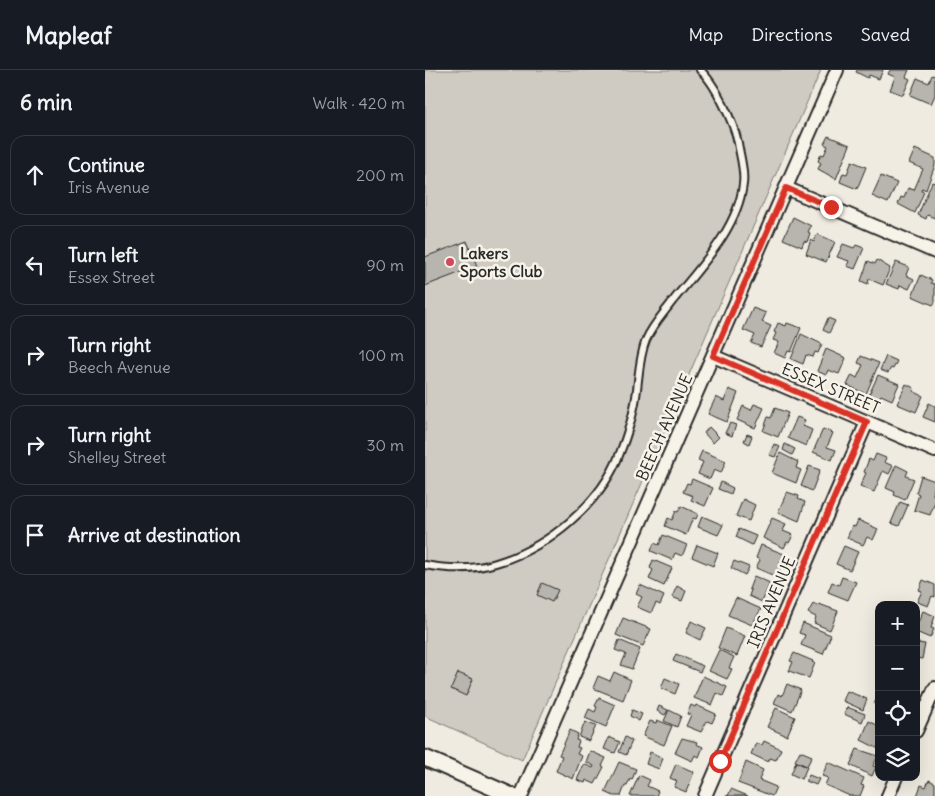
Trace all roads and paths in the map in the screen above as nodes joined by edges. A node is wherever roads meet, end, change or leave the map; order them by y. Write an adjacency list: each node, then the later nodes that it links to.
1 (700, 70): 8 (lane)
2 (837, 70): 3 (street, BEECH AVENUE)
3 (786, 188): 4 (street); 5 (street, BEECH AVENUE)
4 (935, 252)
5 (713, 356): 6 (street, ESSEX STREET); 15 (street, BEECH AVENUE)
6 (867, 422): 7 (street, ESSEX STREET); 16 (street, IRIS AVENUE)
7 (935, 451)
8 (425, 565)
9 (935, 688): 10 (street)
10 (920, 722)
11 (425, 758): 13 (street)
12 (894, 781): 17 (street)
13 (491, 792): 14 (street)
14 (512, 796)
15 (521, 796)
16 (705, 796)
17 (888, 796)

